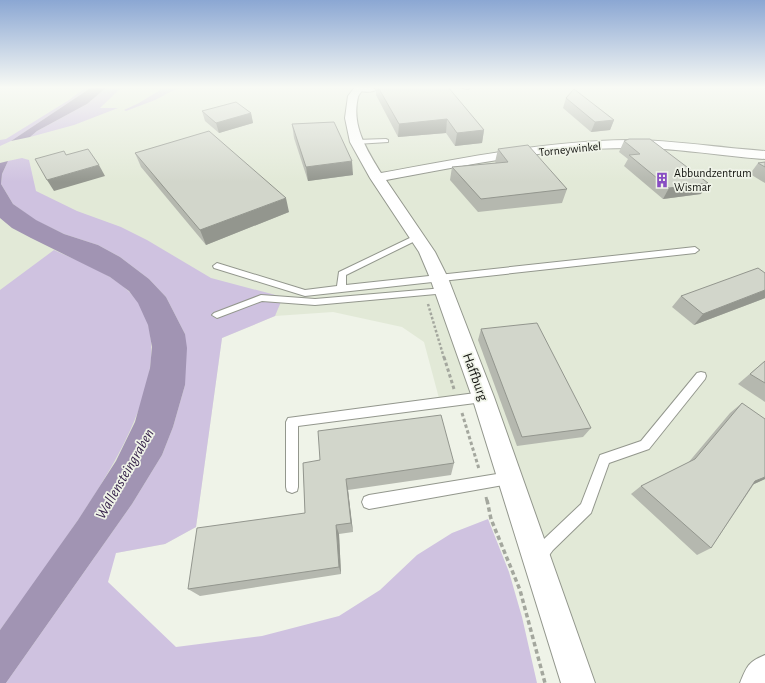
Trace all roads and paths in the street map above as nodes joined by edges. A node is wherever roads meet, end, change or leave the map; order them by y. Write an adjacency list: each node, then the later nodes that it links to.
1 (351, 119): 3 (street, Haffburg)
2 (386, 141): 3 (lane)
3 (356, 142): 5 (street, Haffburg)
4 (765, 155): 5 (street, Torneywinkel)
5 (376, 178): 6 (street, Haffburg)
6 (416, 237): 9 (street, Haffburg); 10 (lane)
7 (695, 250): 9 (lane)
8 (217, 266): 10 (lane)
9 (441, 285): 10 (lane); 11 (lane); 13 (street, Haffburg)
10 (341, 289)
11 (217, 315)
12 (701, 376): 17 (lane)
13 (483, 397): 14 (street, Haffburg); 15 (lane)
14 (510, 478): 16 (lane); 17 (street, Haffburg)
15 (292, 487)
16 (369, 502)
17 (537, 561): 19 (street, Haffburg)
18 (765, 673): 20 (street)
19 (578, 683)
20 (758, 683)

